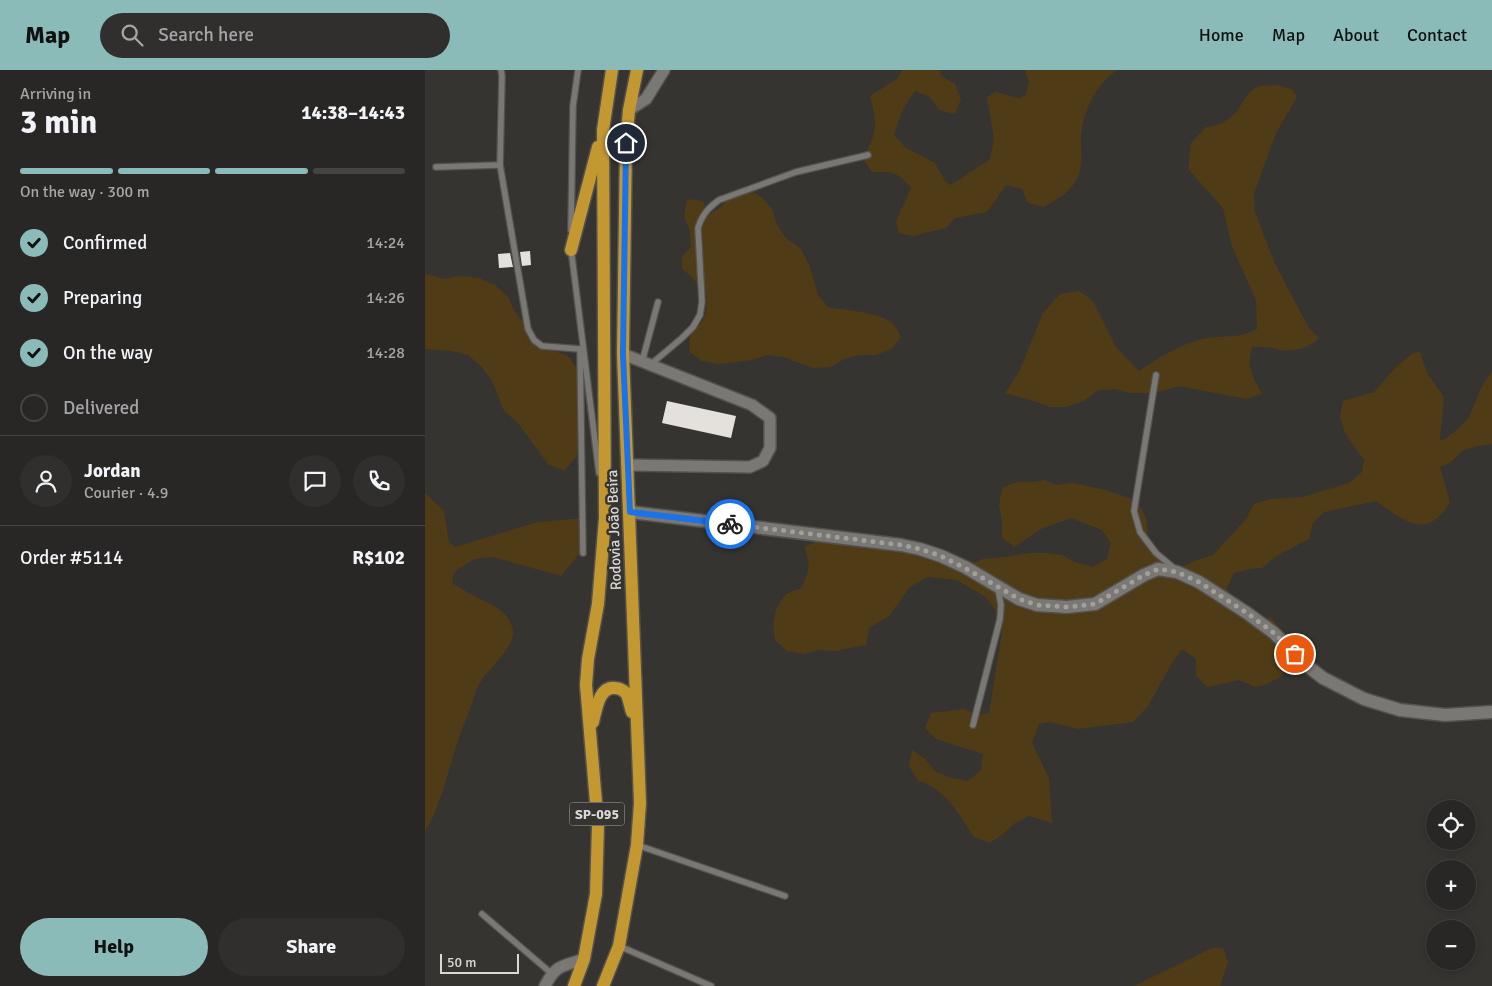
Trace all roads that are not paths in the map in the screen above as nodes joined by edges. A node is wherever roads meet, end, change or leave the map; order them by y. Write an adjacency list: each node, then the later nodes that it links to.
1 (501, 70): 9 (lane)
2 (578, 70): 11 (lane)
3 (612, 70): 7 (main road, Rodovia João Beira / SP-095)
4 (637, 70): 6 (main road, Rodovia João Beira / SP-095)
5 (664, 70): 6 (street)
6 (629, 110): 15 (main road, Rodovia João Beira / SP-095)
7 (603, 130): 11 (main road); 20 (main road, Rodovia João Beira / SP-095)
8 (867, 155): 16 (lane)
9 (501, 165): 10 (lane); 14 (lane)
10 (436, 167)
11 (571, 250): 13 (lane)
12 (658, 302): 16 (lane)
13 (579, 322): 14 (lane); 20 (lane)
14 (580, 349): 21 (lane)
15 (623, 354): 16 (street); 18 (main road, Rodovia João Beira / SP-095)
16 (646, 363): 18 (street)
17 (1156, 375): 22 (lane)
18 (628, 465): 19 (main road, Rodovia João Beira / SP-095)
19 (630, 512): 23 (street); 26 (main road, Rodovia João Beira / SP-095)
20 (605, 518): 27 (main road, Rodovia João Beira / SP-095)
21 (583, 553)
22 (1177, 572): 23 (street); 24 (street)
23 (997, 586): 25 (lane)
24 (1492, 712)
25 (973, 725)
26 (637, 726): 27 (main road); 28 (main road, Rodovia João Beira / SP-095)
27 (591, 733): 32 (main road, Rodovia João Beira / SP-095)
28 (637, 845): 29 (lane); 31 (main road, Rodovia João Beira / SP-095)
29 (785, 896)
30 (482, 914): 33 (lane)
31 (617, 951): 36 (main road, Rodovia João Beira / SP-095); 37 (street); 38 (lane)
32 (583, 959): 33 (street); 35 (main road, Rodovia João Beira / SP-095)
33 (551, 973): 34 (street)
34 (545, 986)
35 (574, 986)
36 (603, 986)
37 (610, 986)
38 (711, 986)

